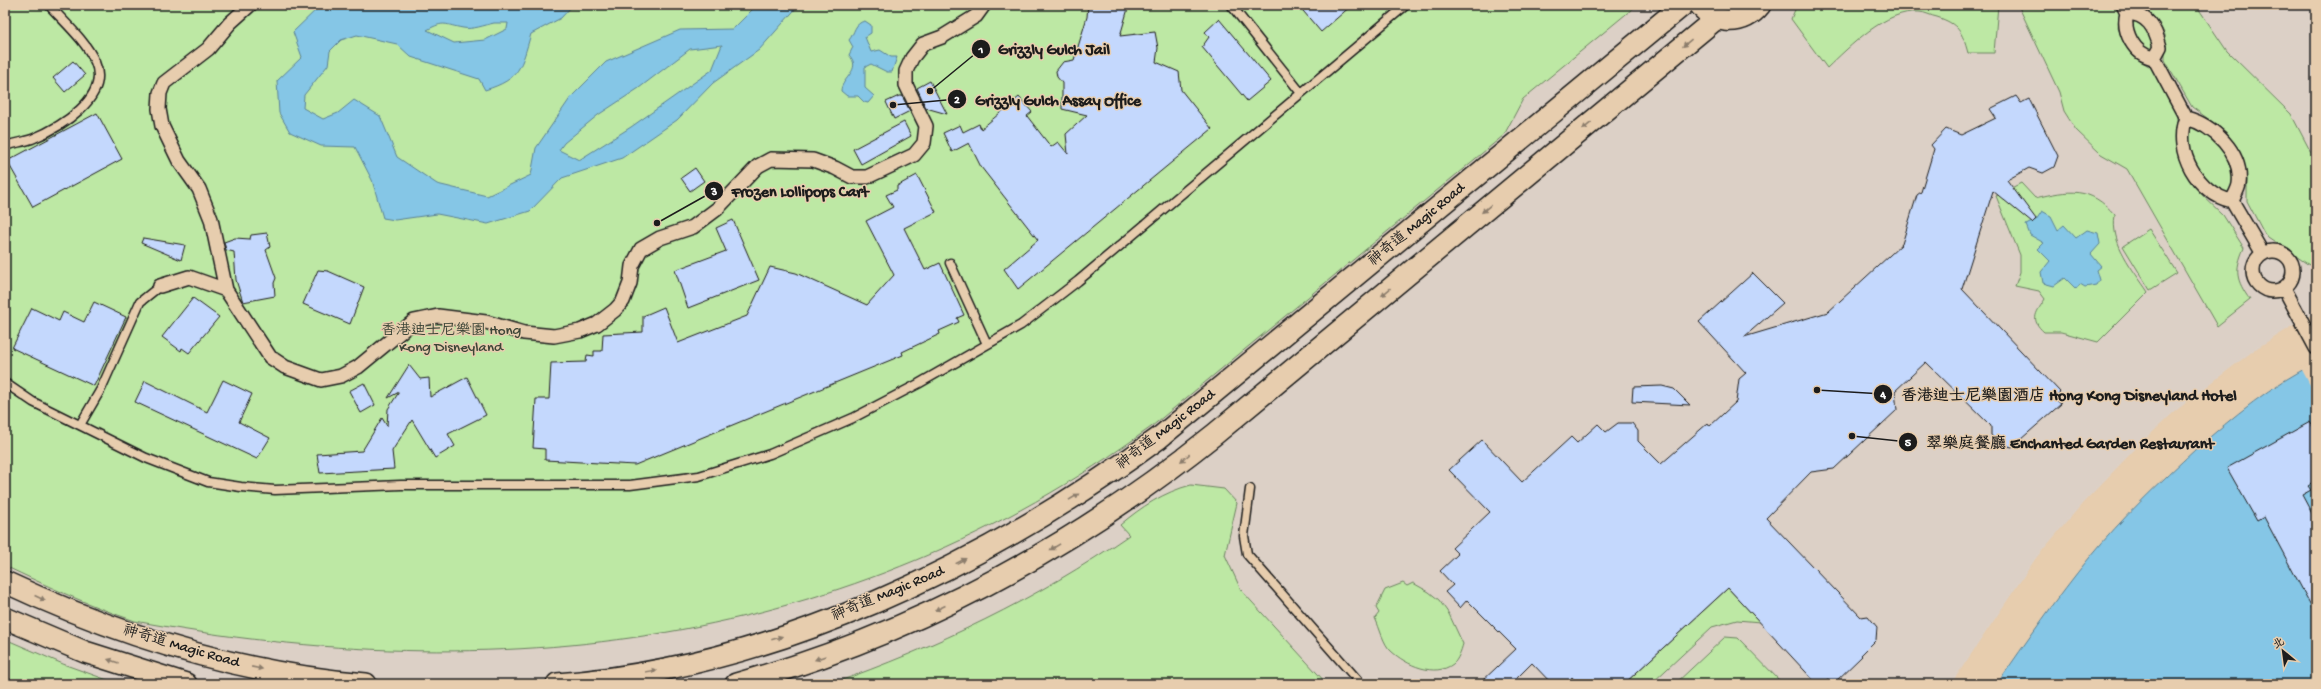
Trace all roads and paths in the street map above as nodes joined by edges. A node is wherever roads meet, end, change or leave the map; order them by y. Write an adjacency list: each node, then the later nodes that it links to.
1 (49, 5): 14 (lane)
2 (250, 5): 20 (street)
3 (984, 5): 20 (street)
4 (1231, 5): 12 (lane)
5 (1406, 5): 12 (lane)
6 (1682, 5): 28 (street, 神奇道 Magic Road, one-way to 6)
7 (1700, 5): 10 (street)
8 (1760, 5): 10 (street)
9 (2125, 9): 11 (street); 11 (street)
10 (1717, 18): 32 (street, one-way to 32)
11 (2154, 58): 13 (street)
12 (1301, 93): 21 (lane)
13 (2186, 118): 15 (street); 15 (street)
14 (5, 146)
15 (2232, 201): 16 (street)
16 (2263, 254): 19 (street); 19 (street)
17 (950, 263): 21 (lane)
18 (160, 286): 20 (street); 24 (lane)
19 (2284, 288): 22 (street)
20 (226, 290)
21 (987, 344): 24 (lane)
22 (2316, 348)
23 (5, 383): 24 (lane)
24 (80, 426)
25 (1250, 489): 33 (lane)
26 (5, 582): 30 (street, 神奇道 Magic Road, one-way to 30)
27 (5, 618): 29 (street, one-way to 27)
28 (591, 682): 31 (street, 神奇道 Magic Road)
29 (186, 684)
30 (366, 684)
31 (557, 684)
32 (736, 684)
33 (1361, 684)

